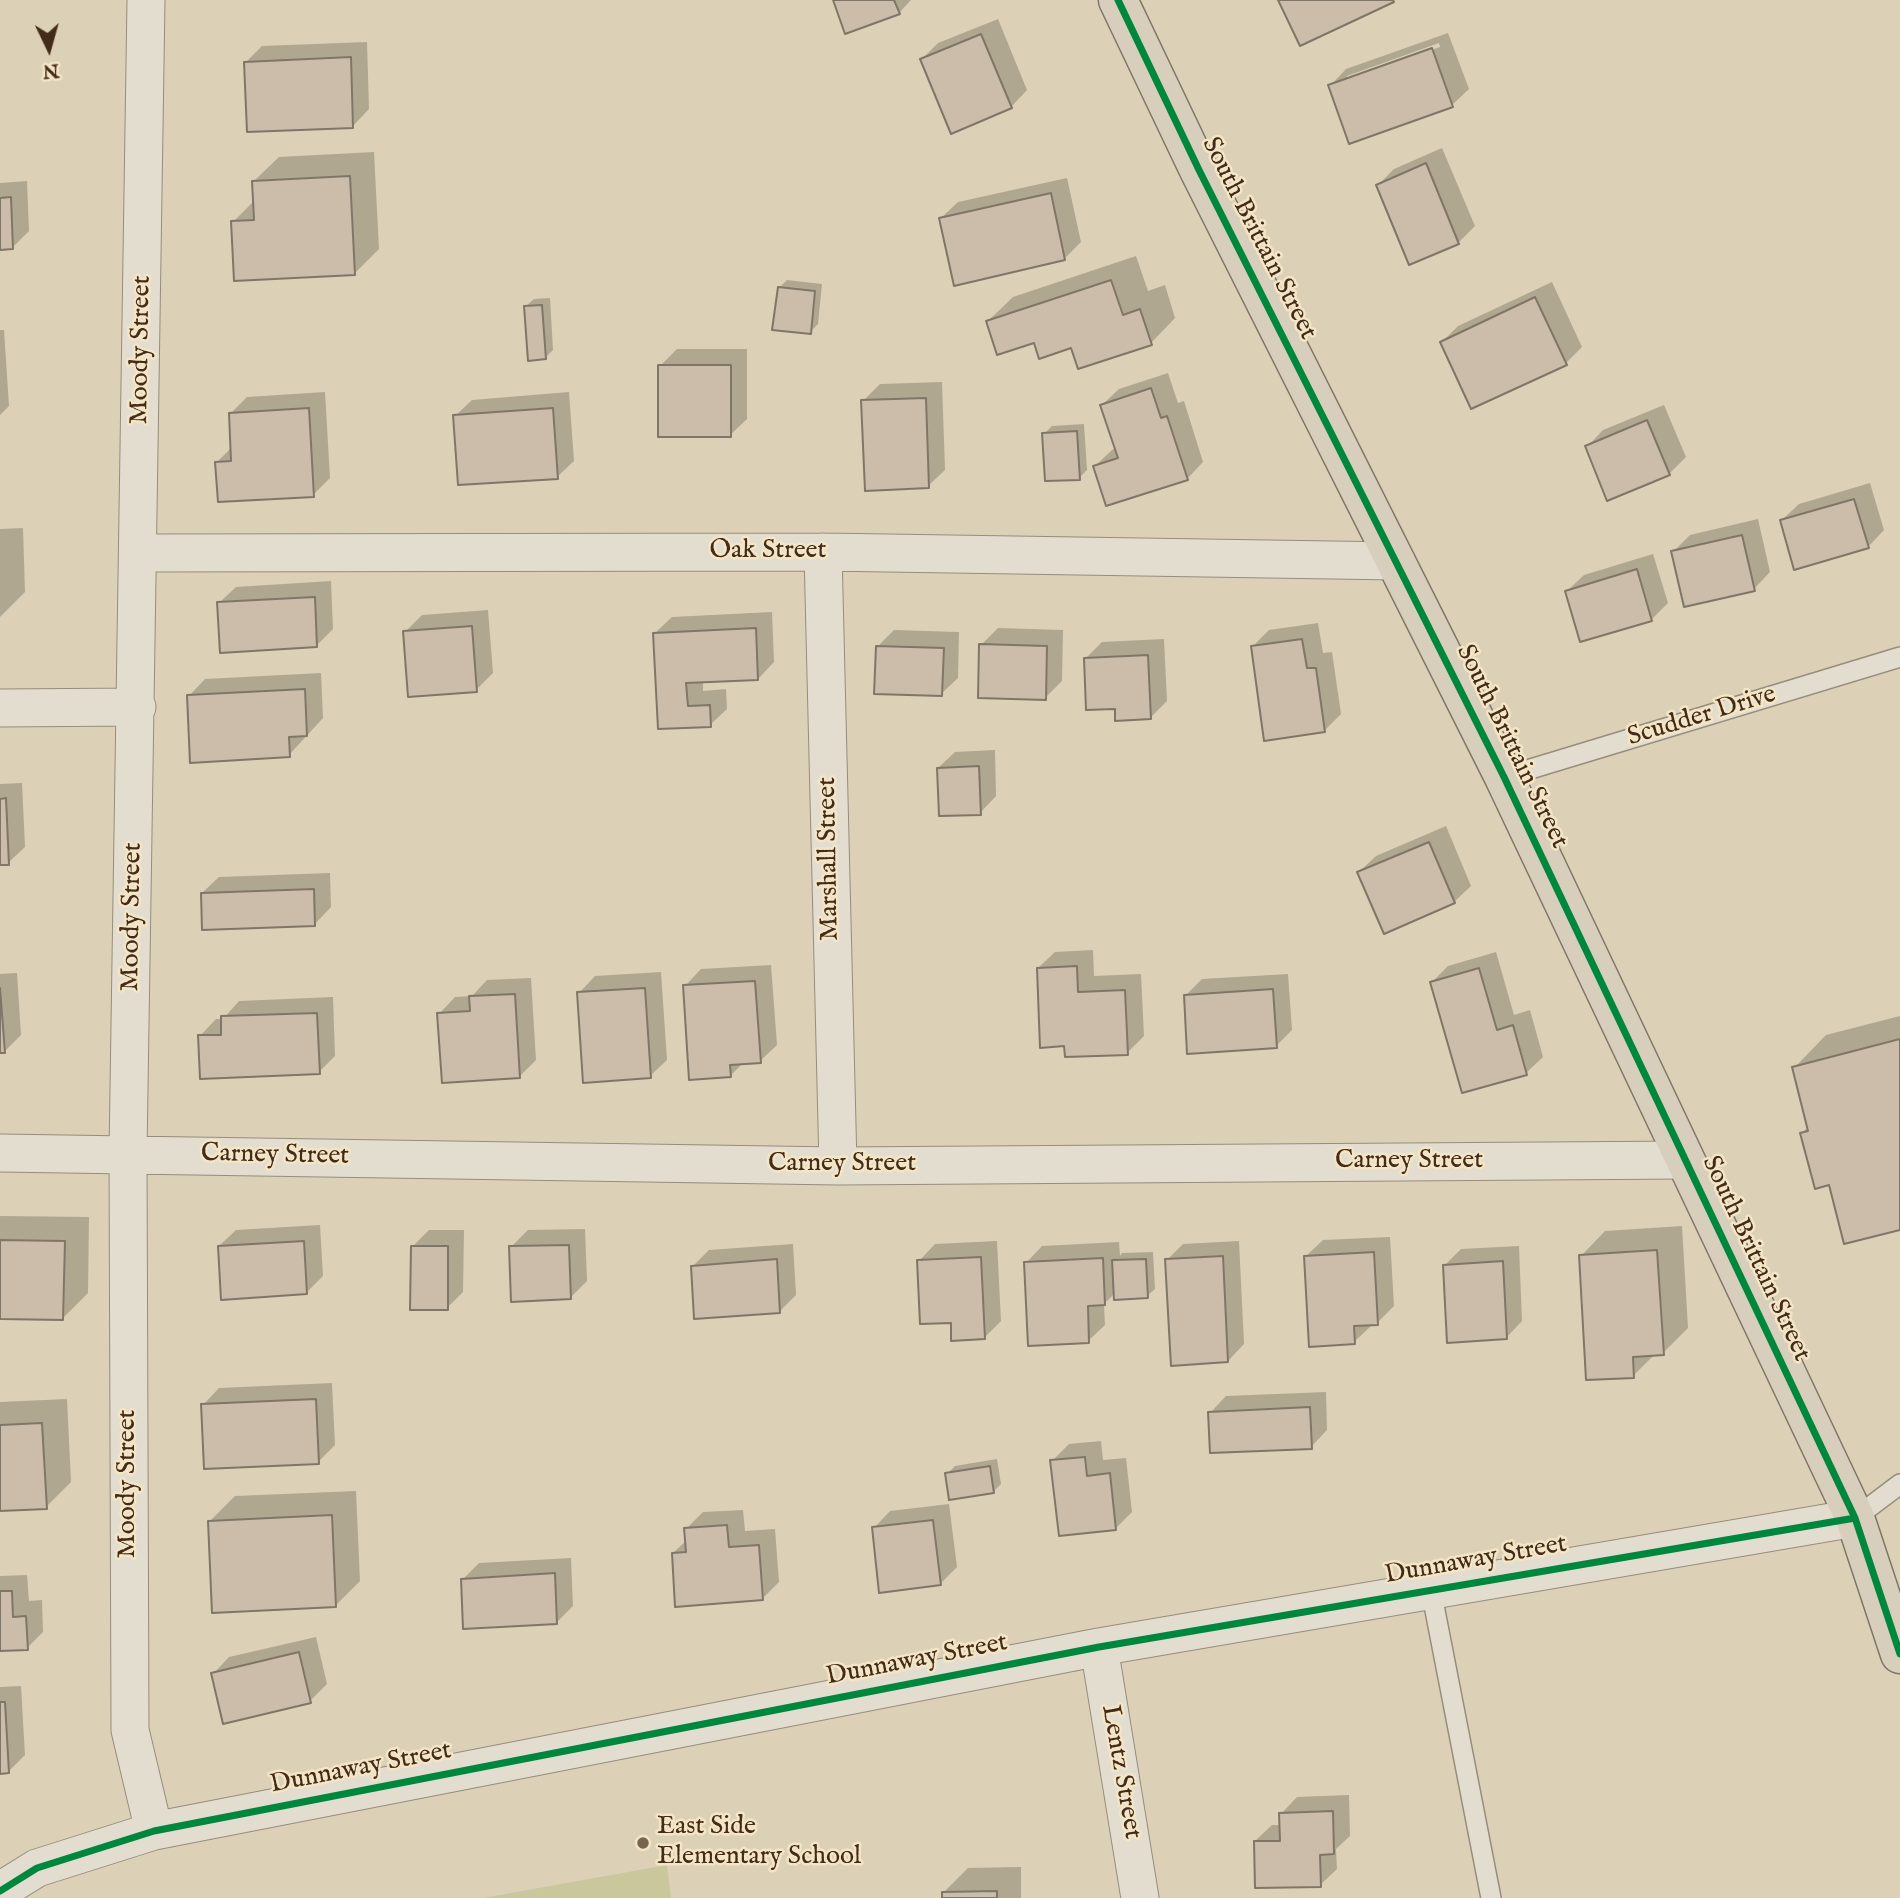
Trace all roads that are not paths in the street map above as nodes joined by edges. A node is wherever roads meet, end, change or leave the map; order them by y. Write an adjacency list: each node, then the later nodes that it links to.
1 (146, 0): 4 (street, Moody Street)
2 (1118, 0): 5 (main road, South Brittain Street)
3 (823, 552): 4 (street, Oak Street); 5 (street, Oak Street); 13 (street, Marshall Street)
4 (139, 553): 7 (street, Moody Street)
5 (1396, 561): 9 (main road, South Brittain Street)
6 (1900, 657): 9 (lane, Scudder Drive)
7 (136, 707): 8 (street); 11 (street, Moody Street)
8 (0, 708)
9 (1504, 777): 12 (main road, South Brittain Street)
10 (0, 1153): 11 (street, Carney Street)
11 (128, 1153): 13 (street, Carney Street); 19 (street, Moody Street)
12 (1685, 1160): 13 (street, Carney Street); 15 (main road, South Brittain Street)
13 (838, 1166)
14 (1900, 1484): 15 (lane)
15 (1855, 1517): 16 (street, Dunnaway Street); 18 (main road, South Brittain Street)
16 (1431, 1590): 17 (street, Dunnaway Street); 22 (lane)
17 (1099, 1647): 19 (street, Dunnaway Street); 21 (street, Lentz Street)
18 (1900, 1654)
19 (154, 1830): 20 (street, Dunnaway Street)
20 (0, 1891)
21 (1140, 1898)
22 (1490, 1898)

